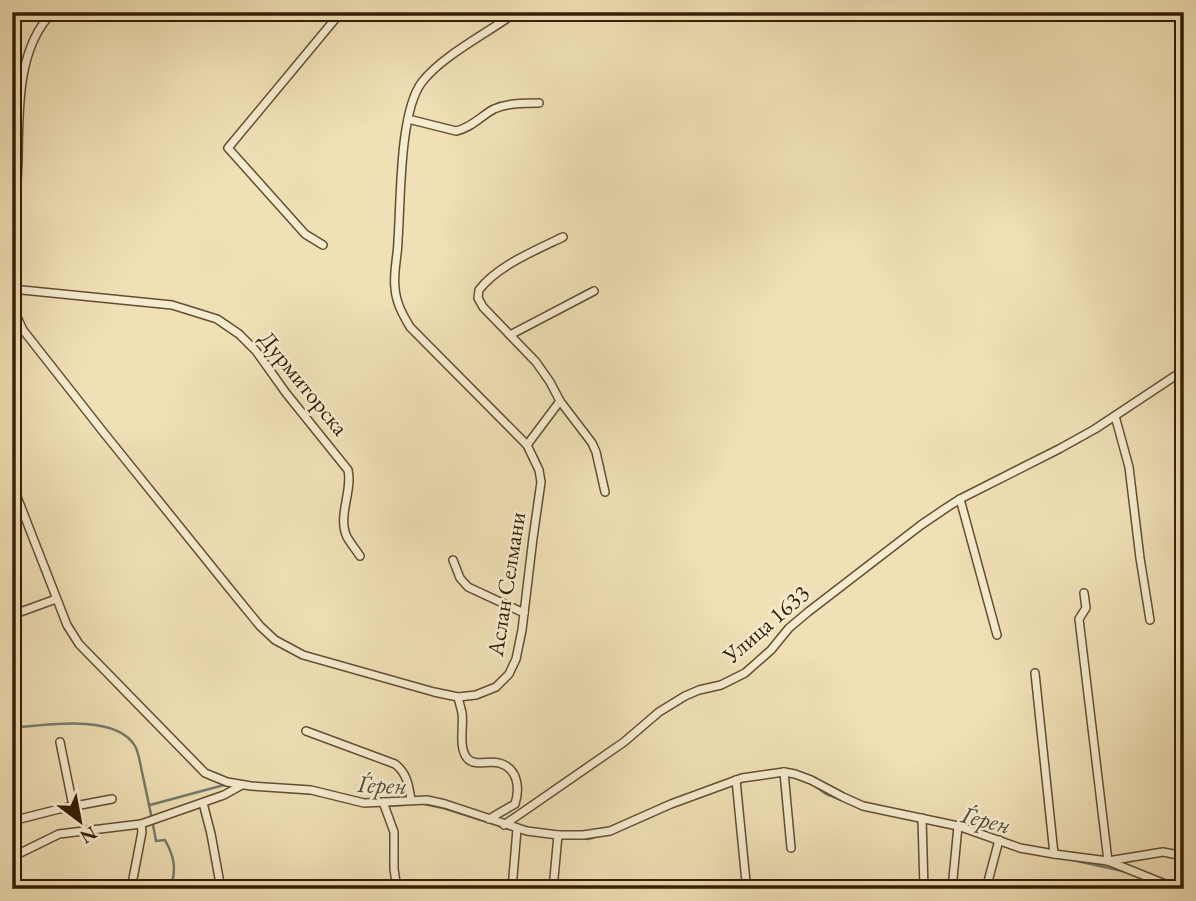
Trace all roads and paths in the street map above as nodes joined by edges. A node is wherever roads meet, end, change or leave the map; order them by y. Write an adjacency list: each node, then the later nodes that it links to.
1 (53, 12): 8 (street)
2 (341, 12): 7 (street)
3 (516, 12): 5 (street, Аслан Селмани)
4 (538, 103): 5 (street)
5 (408, 119): 16 (street, Аслан Селмани)
6 (563, 237): 12 (street)
7 (323, 245)
8 (12, 268)
9 (12, 289): 20 (street, Дурмиторска)
10 (594, 291): 12 (street)
11 (12, 306): 29 (street, Аслан Селмани)
12 (510, 335): 14 (street)
13 (1184, 370): 15 (street, Улица 1633)
14 (560, 401): 16 (street); 18 (street)
15 (1115, 415): 19 (street, Улица 1633); 26 (street)
16 (527, 446): 24 (street, Аслан Селмани)
17 (12, 484): 23 (street)
18 (605, 492)
19 (960, 499): 27 (street); 44 (street, Улица 1633)
20 (360, 556)
21 (453, 560): 24 (street)
22 (1084, 593): 53 (street)
23 (56, 599): 25 (street); 34 (street)
24 (524, 613): 29 (street, Аслан Селмани)
25 (12, 615)
26 (1150, 620)
27 (997, 635)
28 (1035, 673): 50 (street)
29 (458, 697): 41 (street)
30 (306, 731): 36 (street)
31 (60, 742): 39 (street)
32 (784, 772): 33 (street); 40 (street); 49 (street)
33 (736, 780): 47 (street); 55 (street)
34 (242, 785): 37 (street); 38 (street)
35 (112, 799): 39 (street)
36 (411, 800): 37 (street); 41 (street)
37 (383, 802): 60 (street)
38 (203, 803): 43 (street); 59 (street)
39 (73, 806): 42 (street)
40 (922, 818): 45 (street); 63 (street)
41 (489, 819): 44 (street)
42 (12, 821)
43 (144, 823): 52 (street); 58 (street)
44 (504, 825): 46 (street)
45 (958, 827): 48 (street); 64 (street)
46 (517, 828): 47 (street); 61 (street)
47 (558, 835): 62 (street)
48 (999, 840): 50 (street); 65 (street)
49 (791, 848)
50 (1054, 855): 53 (street)
51 (1184, 856): 53 (street)
52 (12, 857)
53 (1108, 861): 56 (street)
54 (12, 877): 57 (street)
55 (746, 882)
56 (1184, 888)
57 (20, 889)
58 (131, 889)
59 (221, 889)
60 (397, 889)
61 (512, 889)
62 (553, 889)
63 (924, 889)
64 (952, 889)
65 (986, 889)

